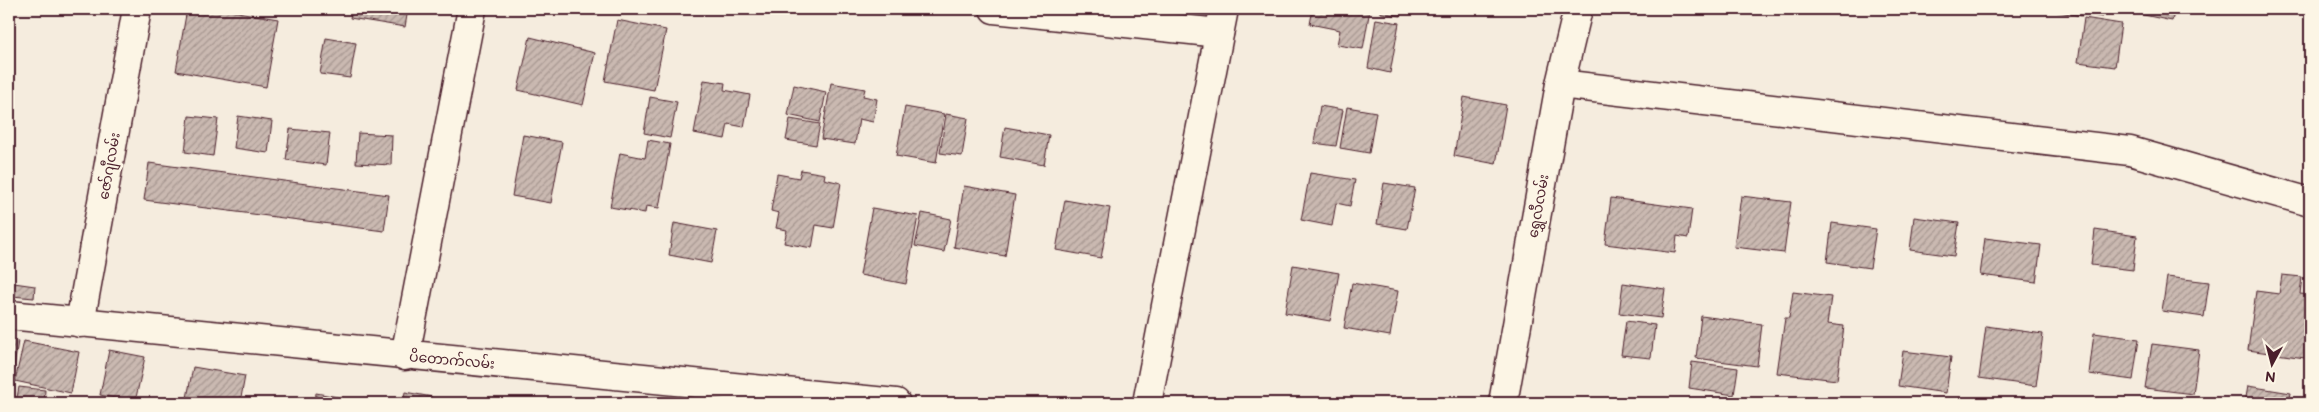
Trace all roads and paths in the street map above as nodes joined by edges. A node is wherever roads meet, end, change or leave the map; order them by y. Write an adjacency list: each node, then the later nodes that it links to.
1 (137, 9): 9 (street, ဇော်ဂျီလမ်း)
2 (472, 9): 10 (street)
3 (994, 9): 5 (street)
4 (1578, 9): 6 (street, ရွှေလီလမ်း)
5 (1222, 21): 13 (street)
6 (1560, 84): 7 (street); 14 (street, ရွှေလီလမ်း)
7 (2310, 202)
8 (9, 315): 9 (street, ပိတောက်လမ်း)
9 (80, 323): 10 (street, ပိတောက်လမ်း)
10 (405, 356): 11 (street, ပိတောက်လမ်း)
11 (847, 400): 12 (street, ပိတောက်လမ်း)
12 (896, 403)
13 (1147, 403)
14 (1502, 403)

